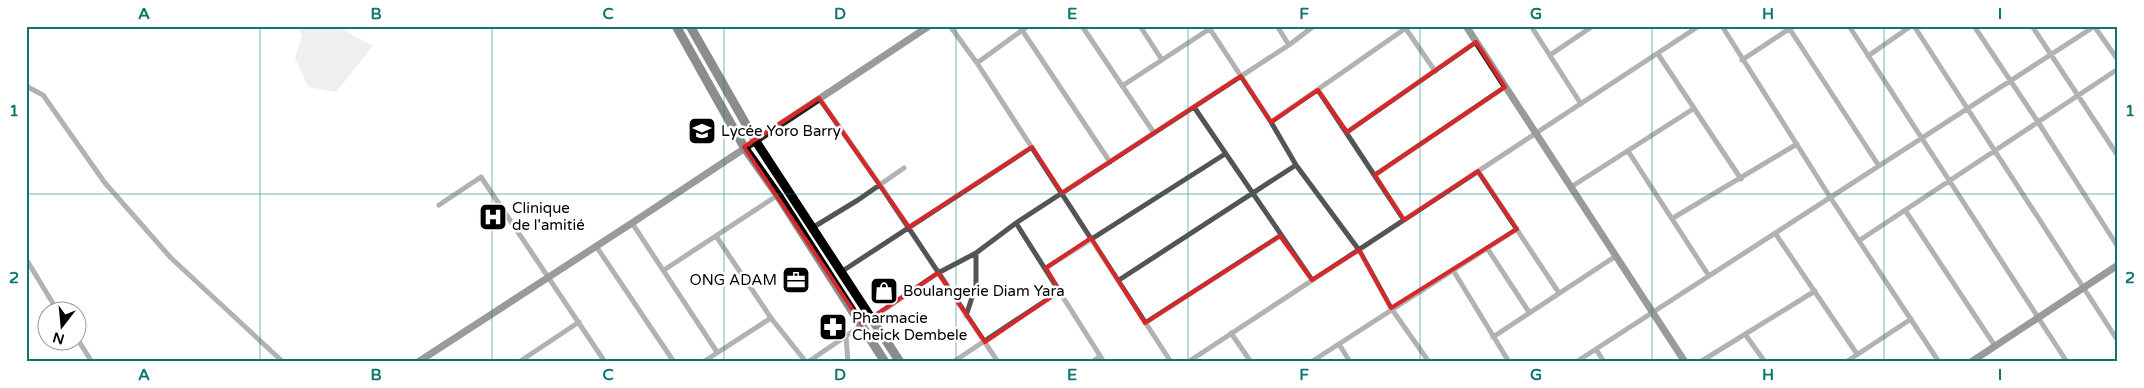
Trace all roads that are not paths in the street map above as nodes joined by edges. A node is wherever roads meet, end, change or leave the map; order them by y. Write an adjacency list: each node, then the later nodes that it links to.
1 (676, 26): 56 (highway)
2 (690, 26): 54 (highway)
3 (929, 26): 43 (street)
4 (950, 26): 33 (street)
5 (1028, 26): 23 (street)
6 (1082, 26): 39 (street)
7 (1140, 26): 30 (street)
8 (1277, 26): 25 (street)
9 (1314, 26): 25 (street)
10 (1466, 26): 24 (street)
11 (1531, 26): 27 (street)
12 (1593, 26): 27 (street)
13 (1699, 26): 26 (street)
14 (1722, 26): 31 (street)
15 (1849, 26): 29 (street)
16 (1913, 26): 29 (street); 47 (street)
17 (1974, 26): 37 (street)
18 (2032, 26): 28 (street)
19 (2095, 26): 28 (street); 32 (street)
20 (1210, 27): 30 (street); 36 (street)
21 (1405, 27): 35 (street); 41 (street)
22 (1791, 27): 31 (street); 64 (street)
23 (1022, 30): 33 (street); 62 (street)
24 (1476, 42): 35 (street); 40 (street)
25 (1289, 45): 36 (street)
26 (1658, 54): 44 (street); 46 (street)
27 (1550, 55): 44 (street)
28 (2050, 55): 37 (street); 42 (street)
29 (1868, 56): 53 (street)
30 (1162, 60): 39 (street)
31 (1742, 60): 55 (street)
32 (2118, 60)
33 (977, 63): 57 (street)
34 (2118, 69): 42 (street)
35 (1435, 71): 50 (street)
36 (1241, 76): 45 (street); 48 (street)
37 (2011, 81): 47 (street); 49 (street)
38 (26, 86): 137 (street)
39 (1122, 86): 51 (street)
40 (1505, 86): 52 (street); 67 (street)
41 (1318, 90): 48 (street); 50 (street)
42 (2078, 95): 49 (street); 61 (street)
43 (819, 98): 54 (street); 70 (street)
44 (1581, 104): 52 (street)
45 (1194, 107): 51 (street); 60 (street)
46 (1693, 108): 58 (street); 68 (street)
47 (1967, 109): 53 (street); 59 (street)
48 (1271, 122): 63 (street)
49 (2038, 122): 59 (street); 91 (street)
50 (1347, 132): 67 (street)
51 (1154, 133): 62 (street)
52 (1535, 134): 66 (street); 71 (street)
53 (1922, 138): 64 (street); 69 (street)
54 (755, 140): 56 (street); 83 (highway)
55 (1797, 144): 68 (street); 75 (street)
56 (744, 147): 74 (highway); 80 (street)
57 (1032, 147): 72 (street); 82 (street)
58 (1628, 150): 71 (street); 78 (street)
59 (1995, 150): 69 (street); 107 (street)
60 (1225, 154): 73 (street); 88 (street)
61 (2118, 156)
62 (1110, 162): 72 (street)
63 (1296, 165): 73 (street); 93 (street)
64 (1880, 166): 75 (street)
65 (904, 168): 70 (street)
66 (1478, 171): 79 (street); 84 (street)
67 (1376, 175): 79 (street)
68 (1741, 179): 78 (street)
69 (1950, 180): 77 (street); 116 (street)
70 (880, 185): 82 (street); 83 (street)
71 (1571, 187): 95 (street)
72 (1062, 193): 81 (street); 88 (street)
73 (1251, 193): 87 (street); 105 (street)
74 (778, 195): 86 (street); 122 (highway)
75 (1830, 198): 85 (street); 89 (street)
76 (440, 205): 103 (street)
77 (1905, 210): 89 (street); 130 (street)
78 (1672, 218): 104 (street)
79 (1404, 220): 93 (street)
80 (632, 223): 90 (street); 99 (street)
81 (1016, 223): 94 (street); 98 (street)
82 (909, 227): 101 (street); 102 (street)
83 (812, 228): 101 (highway)
84 (1517, 229): 92 (street); 110 (street)
85 (1775, 234): 104 (street); 108 (street)
86 (716, 236): 99 (street); 117 (street)
87 (1280, 236): 106 (street); 121 (street)
88 (1091, 238): 98 (street); 105 (street)
89 (1860, 240): 119 (street)
90 (596, 246): 103 (street); 141 (street)
91 (2118, 247)
92 (1487, 248): 100 (street); 113 (street)
93 (1359, 250): 106 (street); 112 (street)
94 (976, 253): 102 (street); 115 (street)
95 (1616, 256): 110 (street); 114 (street)
96 (26, 259): 111 (street)
97 (2118, 265): 107 (street)
98 (1046, 268): 109 (street)
99 (664, 270): 133 (street)
100 (1453, 270): 112 (street); 125 (street)
101 (841, 272): 118 (highway)
102 (938, 274): 115 (street); 118 (street)
103 (548, 276): 120 (street); 138 (street)
104 (1709, 276): 114 (street)
105 (1119, 280): 121 (street)
106 (1312, 280): 123 (street)
107 (2084, 288): 116 (street); 127 (street)
108 (1815, 291): 124 (street); 134 (street)
109 (1060, 292): 128 (street); 135 (street)
110 (1559, 293): 113 (street)
111 (51, 300)
112 (1391, 308): 129 (street); 156 (street)
113 (1529, 312): 125 (street)
114 (1652, 313): 131 (street); 160 (street)
115 (966, 316): 128 (street)
116 (2038, 317): 130 (street); 166 (street)
117 (771, 318): 133 (street); 143 (street)
118 (872, 318): 122 (street); 146 (highway)
119 (1911, 319): 134 (street); 164 (street)
120 (579, 322): 139 (street); 140 (street)
121 (1145, 323): 151 (street)
122 (862, 324): 126 (street); 145 (highway)
123 (1230, 333): 152 (street); 153 (street)
124 (1745, 334): 161 (street); 162 (street)
125 (1493, 336): 157 (street)
126 (846, 337): 143 (street); 144 (street)
127 (2118, 341)
128 (986, 342): 147 (street); 148 (street)
129 (1339, 344): 154 (street); 155 (street)
130 (1995, 346): 165 (street)
131 (1596, 349): 158 (street); 159 (street)
132 (84, 350): 136 (street)
133 (717, 352): 142 (street)
134 (1857, 354): 163 (street)
135 (1100, 356): 149 (street); 150 (street)
136 (92, 362)
137 (283, 362)
138 (418, 362)
139 (519, 362)
140 (605, 362)
141 (674, 362)
142 (703, 362)
143 (807, 362)
144 (848, 362)
145 (885, 362)
146 (900, 362)
147 (953, 362)
148 (998, 362)
149 (1092, 362)
150 (1104, 362)
151 (1172, 362)
152 (1188, 362)
153 (1251, 362)
154 (1311, 362)
155 (1350, 362)
156 (1429, 362)
157 (1509, 362)
158 (1576, 362)
159 (1604, 362)
160 (1685, 362)
161 (1700, 362)
162 (1765, 362)
163 (1846, 362)
164 (1939, 362)
165 (1971, 362)
166 (2067, 362)

